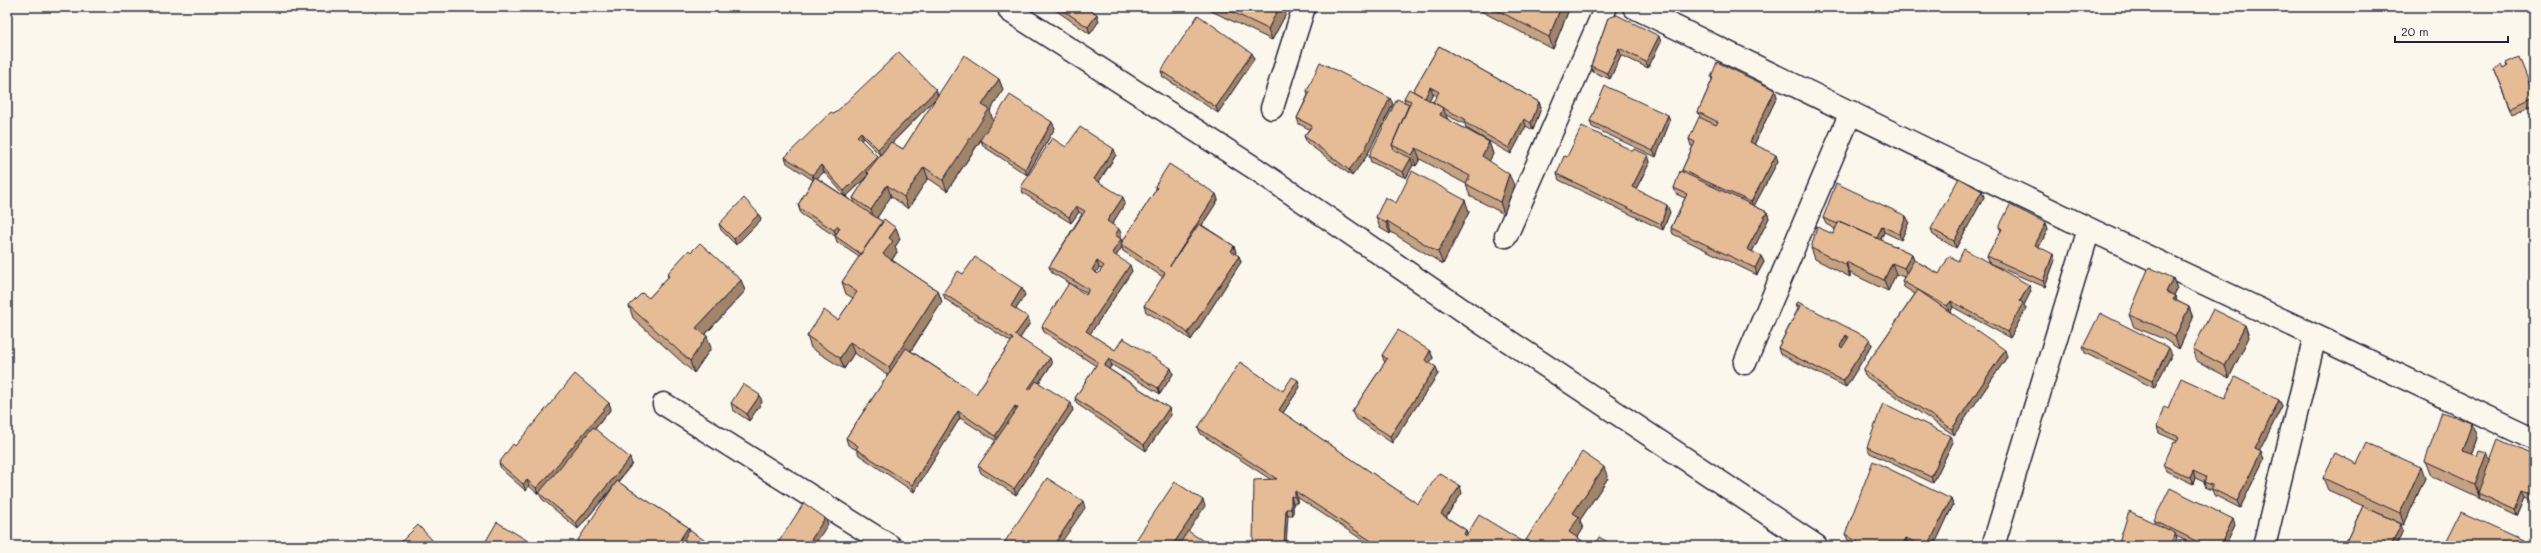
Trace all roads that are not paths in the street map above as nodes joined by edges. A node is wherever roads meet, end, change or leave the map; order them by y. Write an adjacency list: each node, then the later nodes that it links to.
1 (1304, 7): 5 (street)
2 (1606, 7): 8 (street)
3 (1634, 7): 6 (street)
4 (1010, 11): 14 (street)
5 (1272, 108)
6 (1851, 112): 7 (street); 10 (street)
7 (2090, 229): 9 (street); 15 (street)
8 (1506, 236)
9 (2315, 336): 12 (street); 16 (street)
10 (1745, 363)
11 (664, 404): 13 (street)
12 (2534, 439)
13 (890, 546)
14 (1816, 546)
15 (1993, 546)
16 (2264, 546)

